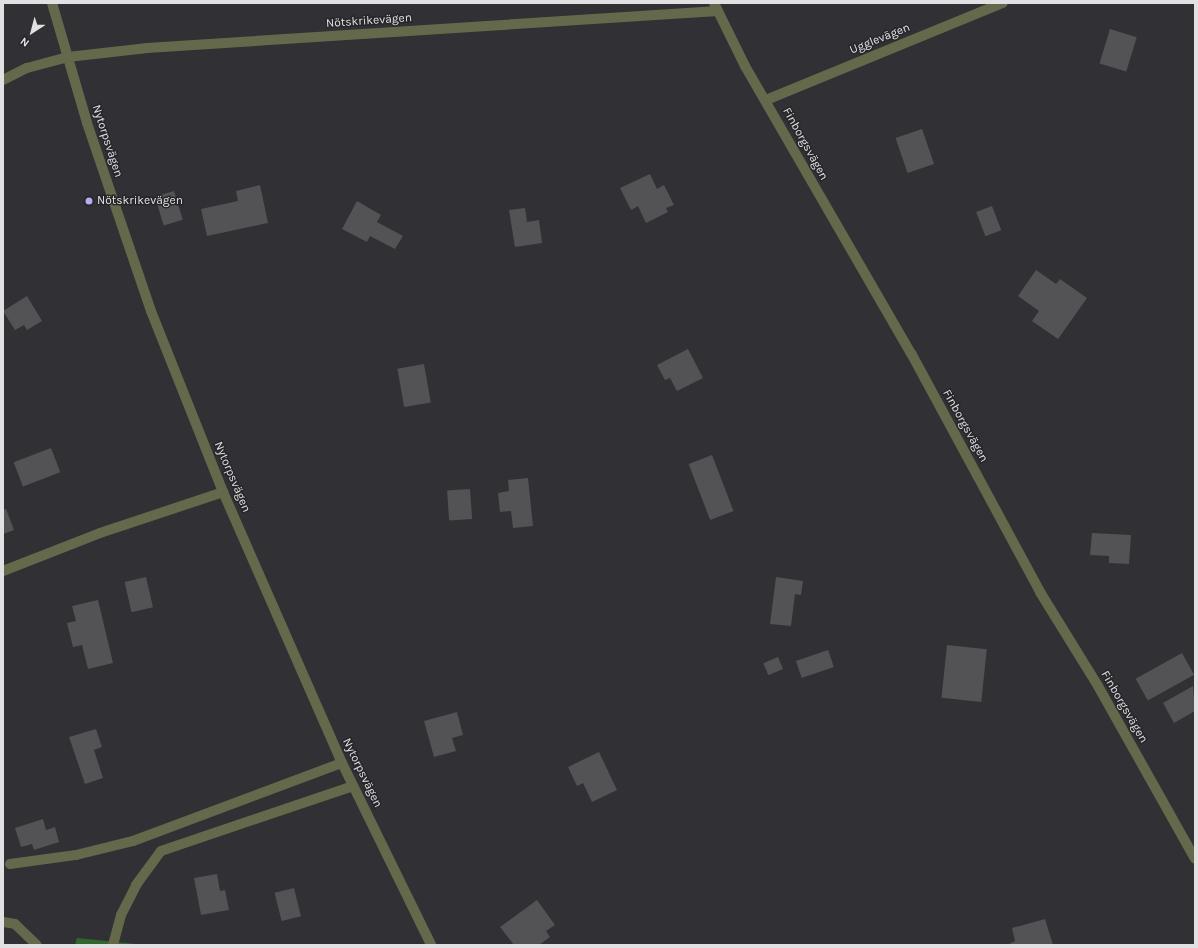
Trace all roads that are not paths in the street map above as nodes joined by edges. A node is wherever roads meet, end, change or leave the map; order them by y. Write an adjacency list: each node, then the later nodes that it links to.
1 (52, 3): 4 (street, Nytorpsvägen)
2 (1003, 3): 6 (street, Ugglevägen)
3 (716, 7): 4 (street, Nötskrikevägen); 6 (street, Finborgsvägen)
4 (68, 57): 5 (street, Nötskrikevägen); 7 (street, Nytorpsvägen)
5 (3, 80)
6 (766, 100): 11 (street, Finborgsvägen)
7 (223, 492): 8 (street); 9 (street, Nytorpsvägen)
8 (3, 571)
9 (342, 763): 10 (street, Nytorpsvägen); 12 (street)
10 (353, 786): 15 (street); 16 (street, Nytorpsvägen)
11 (1195, 859)
12 (10, 864)
13 (3, 922): 14 (street)
14 (37, 945)
15 (113, 945)
16 (431, 945)

